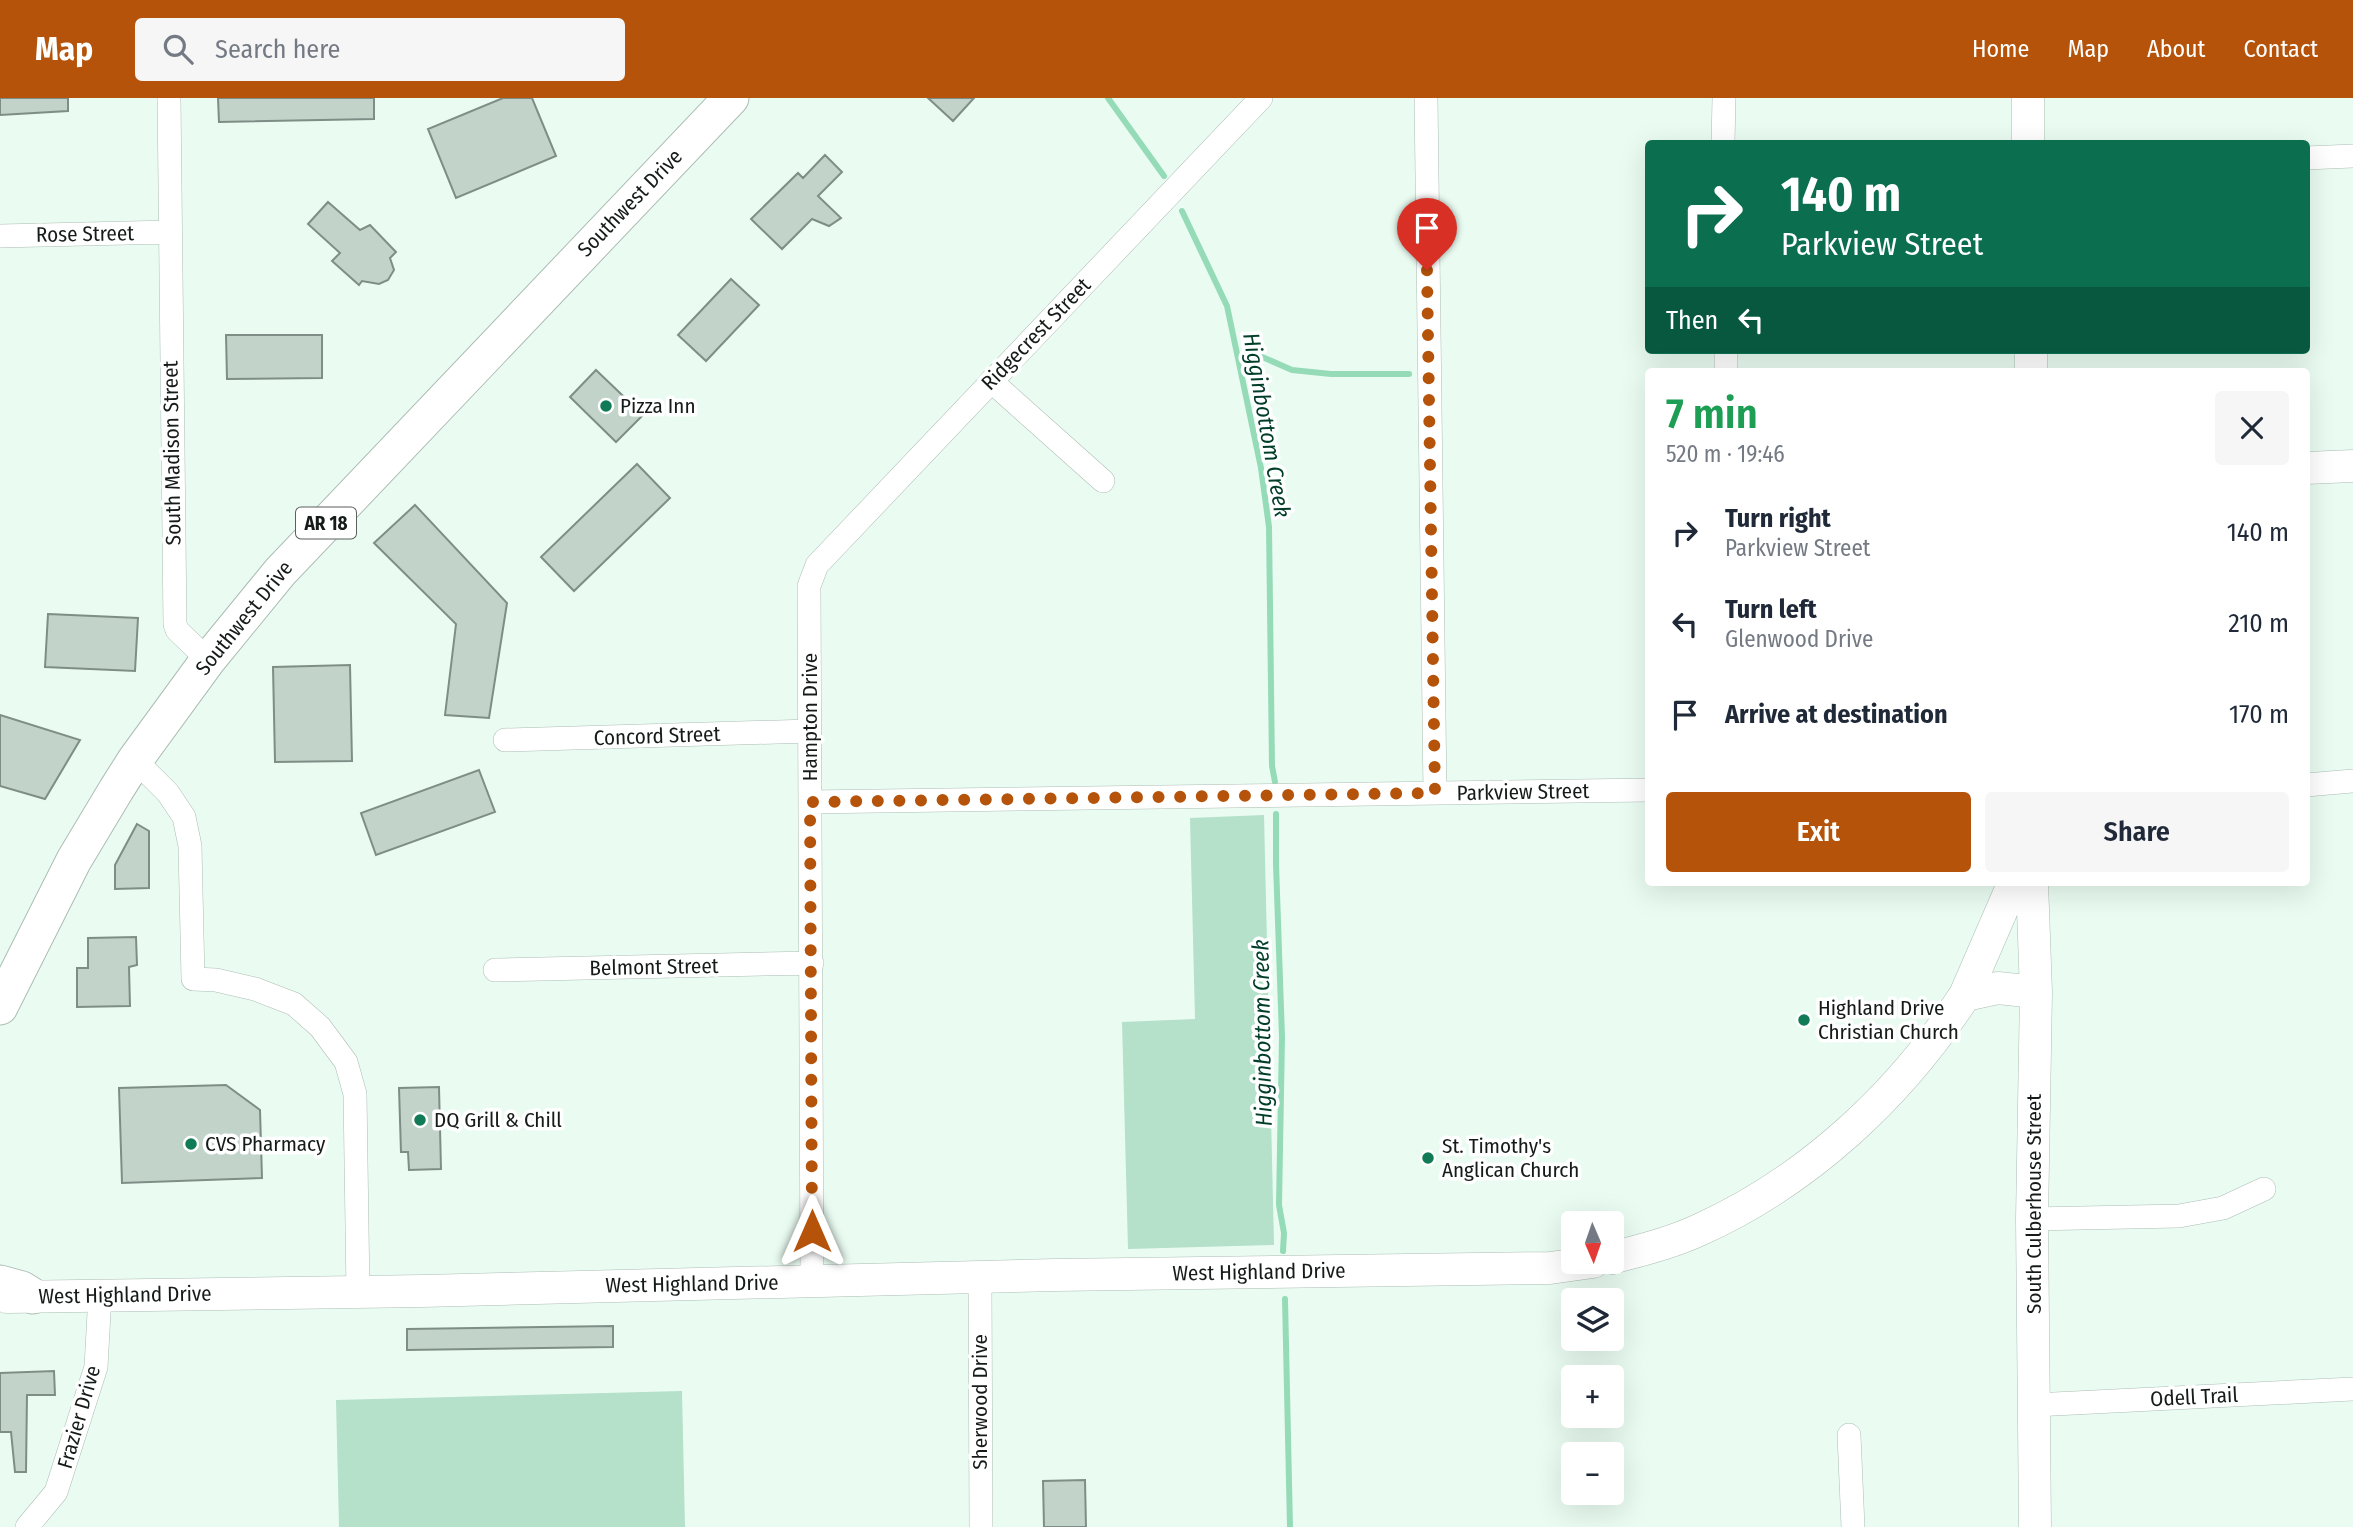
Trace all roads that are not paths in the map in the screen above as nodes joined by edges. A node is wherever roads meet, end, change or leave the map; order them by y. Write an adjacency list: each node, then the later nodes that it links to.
1 (169, 98): 11 (street, South Madison Street)
2 (731, 98): 18 (main road, Southwest Drive / AR 18)
3 (1262, 98): 13 (street, Ridgecrest Street)
4 (1426, 98): 25 (street)
5 (1724, 98): 7 (street)
6 (2028, 98): 8 (street)
7 (1723, 140)
8 (2028, 140)
9 (2353, 156): 10 (street)
10 (2310, 158)
11 (170, 232): 12 (street, Rose Street); 18 (street, South Madison Street)
12 (0, 236)
13 (991, 381): 16 (street); 17 (street, Ridgecrest Street)
14 (2353, 466): 15 (street)
15 (2310, 468)
16 (1103, 481)
17 (813, 573): 19 (street, Hampton Drive)
18 (208, 660): 21 (main road, Southwest Drive / AR 18)
19 (810, 731): 20 (street, Concord Street); 26 (street, Hampton Drive)
20 (505, 740)
21 (135, 760): 33 (main road, Southwest Drive / AR 18); 41 (street)
22 (2353, 781): 23 (street)
23 (2310, 785)
24 (1645, 790): 25 (street, Parkview Street)
25 (1435, 793): 26 (street, Parkview Street)
26 (810, 802): 29 (street, Hampton Drive)
27 (2012, 886): 32 (street)
28 (2032, 886): 31 (street, South Culberhouse Street)
29 (812, 963): 30 (street, Belmont Street); 39 (street, Hampton Drive)
30 (495, 970)
31 (2036, 992): 32 (street); 35 (street, South Culberhouse Street)
32 (1965, 995): 36 (street)
33 (0, 1007)
34 (2264, 1189): 35 (street)
35 (2032, 1219): 45 (street, South Culberhouse Street)
36 (1624, 1255)
37 (1561, 1266): 38 (street, West Highland Drive)
38 (980, 1278): 39 (street, West Highland Drive); 48 (street, Sherwood Drive)
39 (812, 1281): 41 (street, West Highland Drive)
40 (0, 1283): 43 (main road)
41 (358, 1292): 42 (street, West Highland Drive)
42 (100, 1295): 43 (street, West Highland Drive); 47 (street, Frazier Drive)
43 (17, 1296)
44 (2353, 1389): 45 (street, Odell Trail)
45 (2034, 1405): 50 (street, South Culberhouse Street)
46 (1849, 1435): 49 (street)
47 (27, 1527)
48 (981, 1527)
49 (1853, 1527)
50 (2035, 1527)

